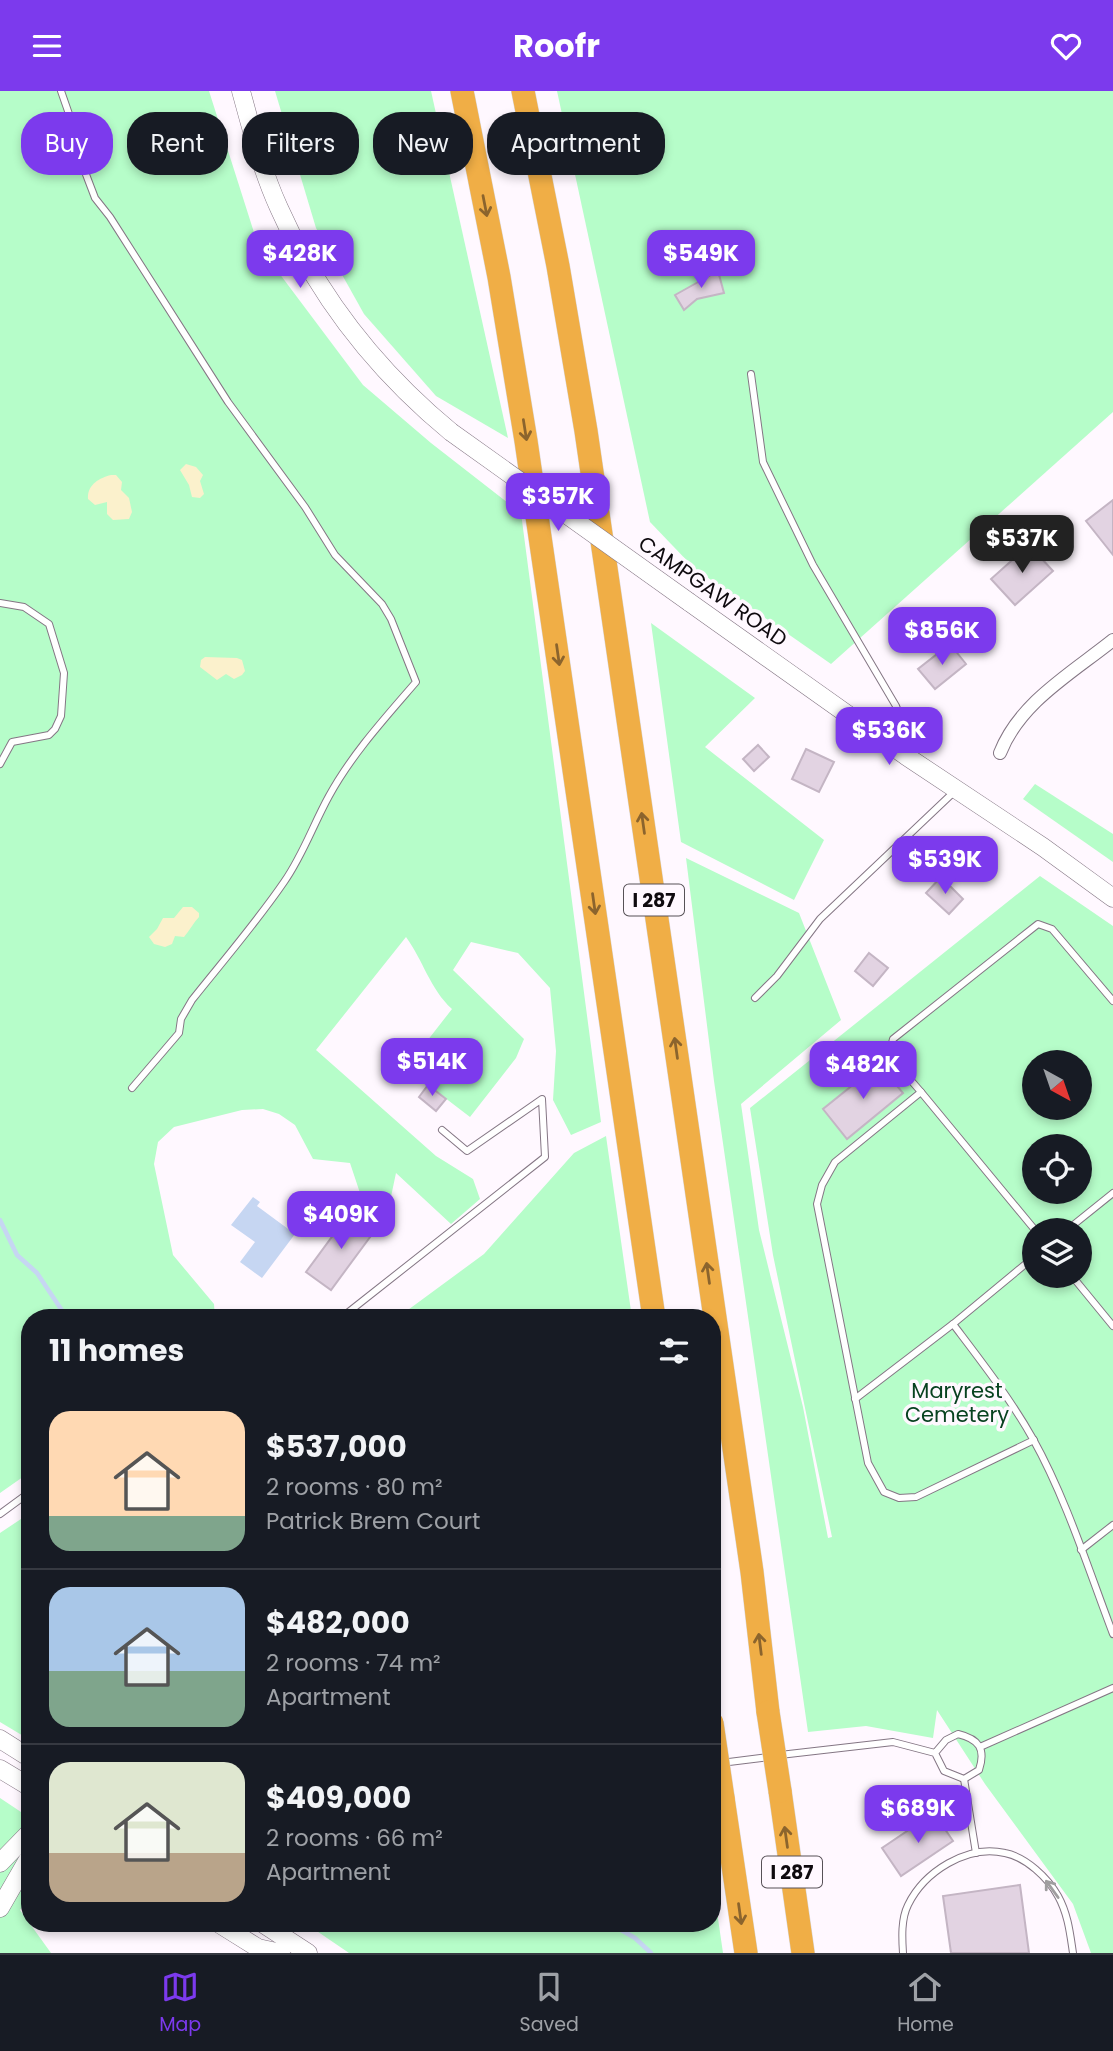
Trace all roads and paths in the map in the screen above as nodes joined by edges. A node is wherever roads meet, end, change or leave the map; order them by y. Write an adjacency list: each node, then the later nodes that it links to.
1 (61, 91): 15 (lane)
2 (241, 91): 9 (main road, CAMPGAW ROAD, bridge)
3 (461, 91): 24 (highway, I 287, one-way to 24)
4 (523, 91): 25 (highway, I 287, one-way to 4, bridge)
5 (751, 375): 9 (lane)
6 (0, 603): 10 (lane)
7 (1113, 640): 8 (street)
8 (1000, 753)
9 (906, 756): 11 (main road, CAMPGAW ROAD)
10 (0, 764)
11 (958, 789): 12 (main road, CAMPGAW ROAD); 13 (lane)
12 (1113, 898)
13 (755, 998)
14 (1113, 1001): 16 (lane)
15 (132, 1088)
16 (921, 1092): 19 (lane); 29 (lane)
17 (442, 1130): 23 (lane)
18 (1113, 1193): 20 (lane)
19 (1025, 1218)
20 (1082, 1218)
21 (1022, 1267): 26 (lane)
22 (1082, 1288): 27 (lane)
23 (352, 1309)
24 (653, 1309)
25 (714, 1309)
26 (953, 1324): 29 (lane); 30 (lane)
27 (1113, 1326)
28 (721, 1359): 58 (highway, I 287, one-way to 28, bridge)
29 (855, 1399): 30 (lane)
30 (1034, 1440): 34 (lane)
31 (21, 1499): 32 (lane)
32 (0, 1514)
33 (1113, 1525): 34 (lane)
34 (1081, 1550): 35 (lane)
35 (1113, 1634)
36 (1113, 1688): 38 (lane)
37 (0, 1739): 39 (main road)
38 (980, 1747): 40 (lane); 43 (lane)
39 (21, 1752)
40 (935, 1753): 41 (lane); 43 (lane)
41 (721, 1764)
42 (0, 1769): 44 (main road)
43 (964, 1779): 47 (lane)
44 (21, 1782)
45 (721, 1784): 57 (highway, I 287, one-way to 57, bridge)
46 (21, 1841): 48 (main road)
47 (976, 1853): 59 (lane); 60 (lane, one-way to 47)
48 (0, 1863)
49 (21, 1872): 51 (main road)
50 (21, 1888): 52 (main road)
51 (0, 1908)
52 (0, 1918)
53 (232, 1932): 55 (main road)
54 (276, 1932): 56 (main road)
55 (281, 1953)
56 (307, 1953)
57 (746, 1953)
58 (803, 1953)
59 (903, 1953)
60 (1073, 1953)

